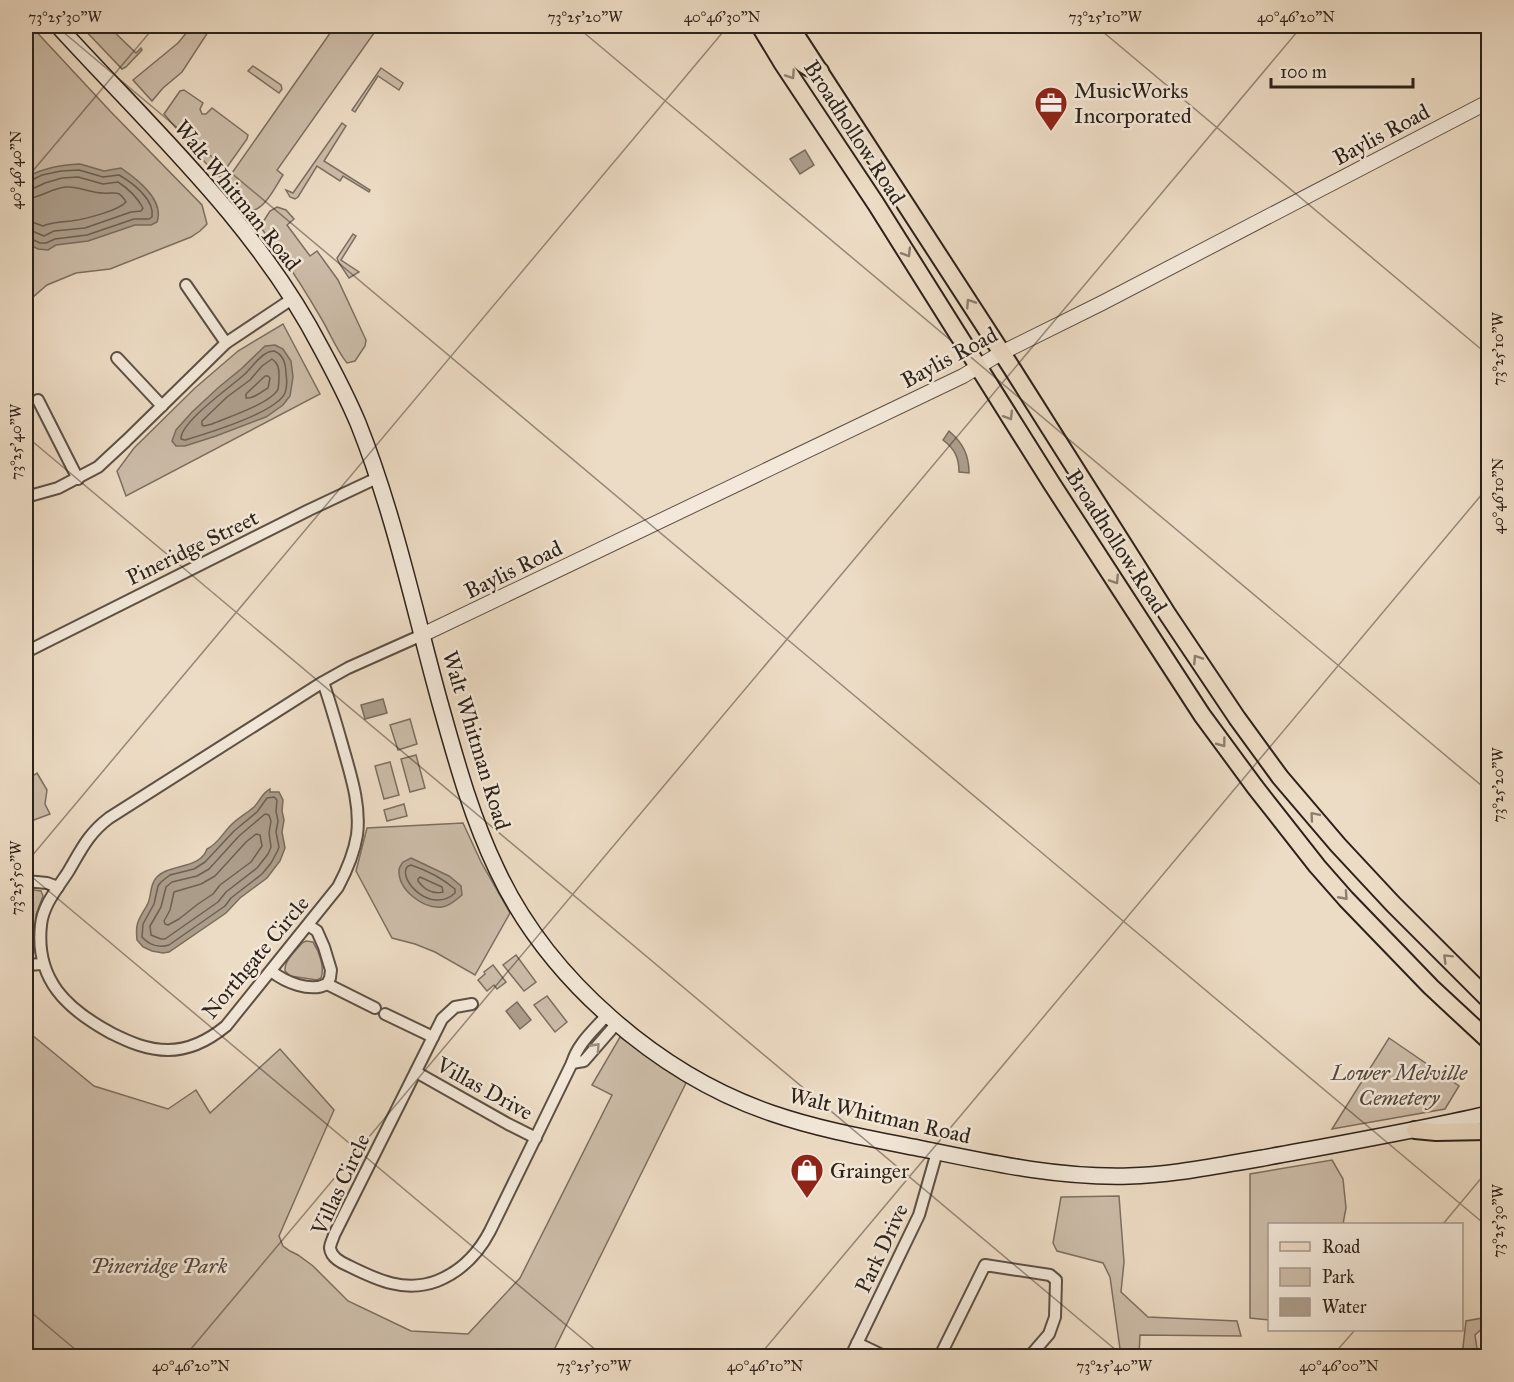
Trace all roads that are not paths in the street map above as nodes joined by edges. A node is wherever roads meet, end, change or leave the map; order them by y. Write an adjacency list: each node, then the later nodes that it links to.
1 (58, 26): 8 (main road, Walt Whitman Road)
2 (760, 26): 12 (main road, Broadhollow Road, one-way to 12)
3 (775, 26): 5 (main road)
4 (790, 26): 5 (main road, Broadhollow Road)
5 (820, 71): 10 (main road, Broadhollow Road, one-way to 5)
6 (1488, 102): 10 (street, Baylis Road)
7 (186, 285): 9 (street)
8 (292, 299): 9 (street); 15 (main road, Walt Whitman Road)
9 (226, 343): 14 (street)
10 (1001, 353): 12 (street, Baylis Road); 28 (main road, Broadhollow Road, one-way to 10)
11 (117, 358): 14 (street)
12 (978, 367): 18 (street, Baylis Road); 34 (main road, Broadhollow Road, one-way to 34)
13 (38, 400): 16 (street)
14 (162, 406): 16 (street)
15 (377, 478): 18 (main road, Walt Whitman Road); 19 (street, Pineridge Street)
16 (78, 479): 17 (street)
17 (26, 497)
18 (422, 635): 20 (street, Northgate Circle); 32 (main road, Walt Whitman Road)
19 (26, 652)
20 (323, 681): 22 (street, Northgate Circle); 23 (street, Northgate Circle)
21 (26, 881): 22 (street)
22 (58, 887): 24 (street, Northgate Circle)
23 (308, 925): 26 (street, Northgate Circle); 27 (street)
24 (44, 964): 25 (street); 26 (street, Northgate Circle)
25 (26, 965)
26 (271, 971): 27 (street)
27 (327, 984): 30 (street)
28 (1488, 999)
29 (472, 1004): 33 (street, Villas Circle)
30 (375, 1008)
31 (385, 1014): 33 (street)
32 (612, 1019): 39 (street, Villas Circle); 40 (main road, Walt Whitman Road)
33 (433, 1037): 35 (street, Villas Circle)
34 (1488, 1040)
35 (416, 1072): 39 (street, Villas Drive); 39 (street, Villas Circle)
36 (1488, 1114): 37 (main road, Walt Whitman Road)
37 (1415, 1130): 38 (main road); 40 (main road, Walt Whitman Road)
38 (1488, 1131)
39 (536, 1138)
40 (937, 1152): 41 (street, Park Drive)
41 (856, 1352): 42 (street)
42 (884, 1356)
43 (940, 1356): 44 (street)
44 (1030, 1356)

